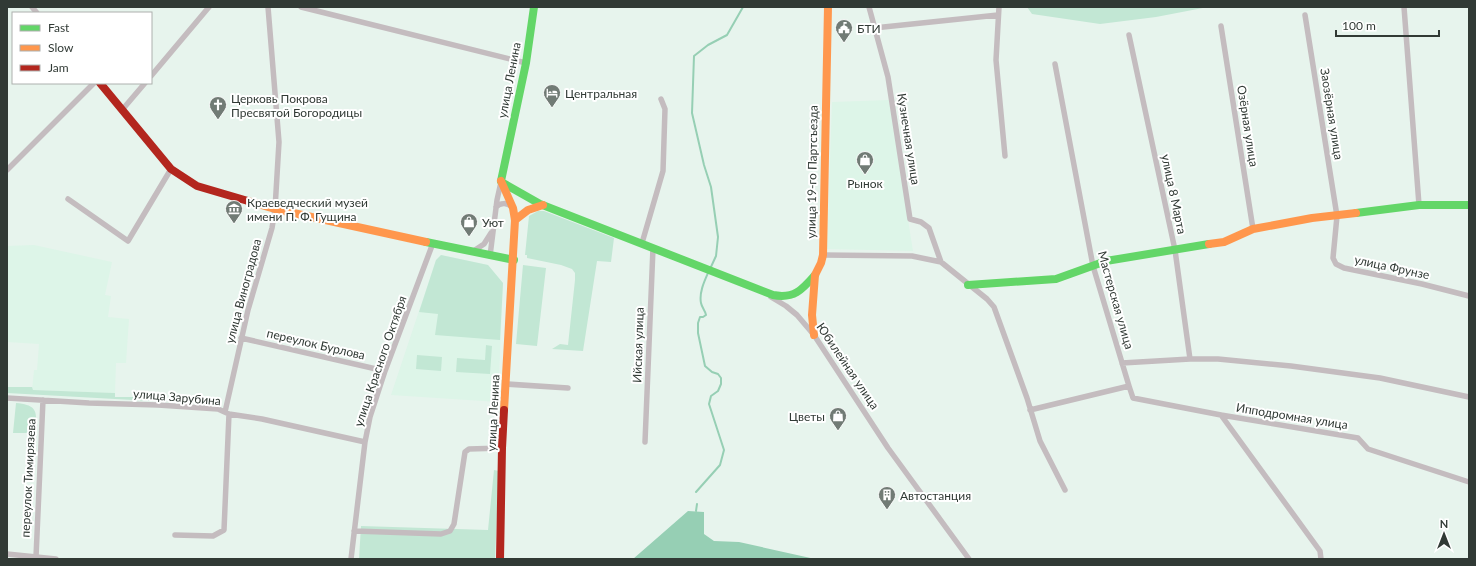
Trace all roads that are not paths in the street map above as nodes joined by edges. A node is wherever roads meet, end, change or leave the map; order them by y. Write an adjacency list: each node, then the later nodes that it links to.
1 (209, 7): 16 (street)
2 (268, 7): 32 (street, улица Виноградова)
3 (301, 7): 14 (street)
4 (534, 7): 14 (street, улица Ленина)
5 (828, 7): 42 (street, улица 19-го Партсъезда)
6 (869, 7): 12 (street, Кузнечная улица)
7 (999, 7): 9 (street)
8 (1404, 7): 28 (street)
9 (998, 15): 12 (street); 22 (street)
10 (1305, 15): 33 (street, Заозёрная улица)
11 (1221, 26): 35 (street, Озёрная улица)
12 (874, 28): 44 (street, Кузнечная улица)
13 (1129, 36): 40 (street, улица 8 Марта)
14 (526, 63): 25 (street, улица Ленина)
15 (1055, 64): 46 (street, Мастерская улица)
16 (152, 75)
17 (93, 84): 24 (street)
18 (101, 84): 21 (street)
19 (144, 84): 21 (street)
20 (660, 99): 38 (street)
21 (122, 110): 23 (street)
22 (1005, 156)
23 (171, 169): 26 (street); 32 (street)
24 (7, 170)
25 (501, 181): 27 (street, Юбилейная улица); 30 (street); 31 (street, улица Ленина)
26 (68, 199)
27 (543, 205): 34 (street); 38 (street, Юбилейная улица)
28 (1419, 205): 29 (street); 33 (street)
29 (1469, 205)
30 (496, 207): 31 (street); 36 (street)
31 (513, 208): 34 (street, улица Ленина)
32 (275, 209): 37 (street); 52 (street, улица Виноградова)
33 (1336, 216): 35 (street); 50 (street, улица Фрунзе)
34 (515, 220): 45 (street, улица Ленина)
35 (1253, 229): 40 (street)
36 (493, 231): 41 (street); 43 (street)
37 (433, 243): 41 (street); 55 (street, улица Красного Октября)
38 (642, 244): 39 (street, Юбилейная улица)
39 (653, 248): 49 (street, Юбилейная улица); 66 (street, Ийская улица)
40 (1175, 250): 46 (street); 53 (street, улица 8 Марта)
41 (472, 252): 43 (street)
42 (823, 255): 44 (street); 47 (street, улица 19-го Партсъезда)
43 (490, 256): 45 (street)
44 (941, 262): 48 (street)
45 (513, 264): 56 (street, улица Ленина)
46 (1093, 266): 48 (street); 54 (street, Мастерская улица)
47 (814, 275): 49 (street); 51 (street, улица 19-го Партсъезда)
48 (968, 285): 62 (street)
49 (768, 295): 51 (street, Юбилейная улица)
50 (1469, 296)
51 (814, 335): 77 (street, Юбилейная улица)
52 (241, 338): 55 (street, переулок Бурлова); 63 (street, улица Виноградова)
53 (1190, 358): 54 (street, Мастерская улица); 59 (street, Мастерская улица)
54 (1122, 363): 57 (street)
55 (386, 371): 65 (street, улица Красного Октября)
56 (506, 384): 58 (street); 67 (street, улица Ленина)
57 (1129, 386): 62 (street); 64 (street, Ипподромная улица)
58 (568, 388)
59 (1469, 397)
60 (7, 398): 61 (street, улица Зарубина)
61 (43, 400): 63 (street, улица Зарубина); 73 (street, переулок Тимирязева)
62 (1030, 410): 69 (street)
63 (227, 413): 65 (street, улица Зарубина); 71 (street, улица Виноградова)
64 (1221, 415): 68 (street, Ипподромная улица); 78 (street)
65 (365, 442): 70 (street, улица Красного Октября)
66 (645, 442)
67 (502, 448): 70 (street); 76 (street, улица Ленина)
68 (1469, 482)
69 (1065, 490)
70 (354, 531): 75 (street, улица Красного Октября)
71 (175, 534)
72 (7, 554): 73 (street)
73 (36, 557): 74 (street)
74 (56, 559)
75 (351, 559)
76 (500, 559)
77 (969, 559)
78 (1321, 559)

